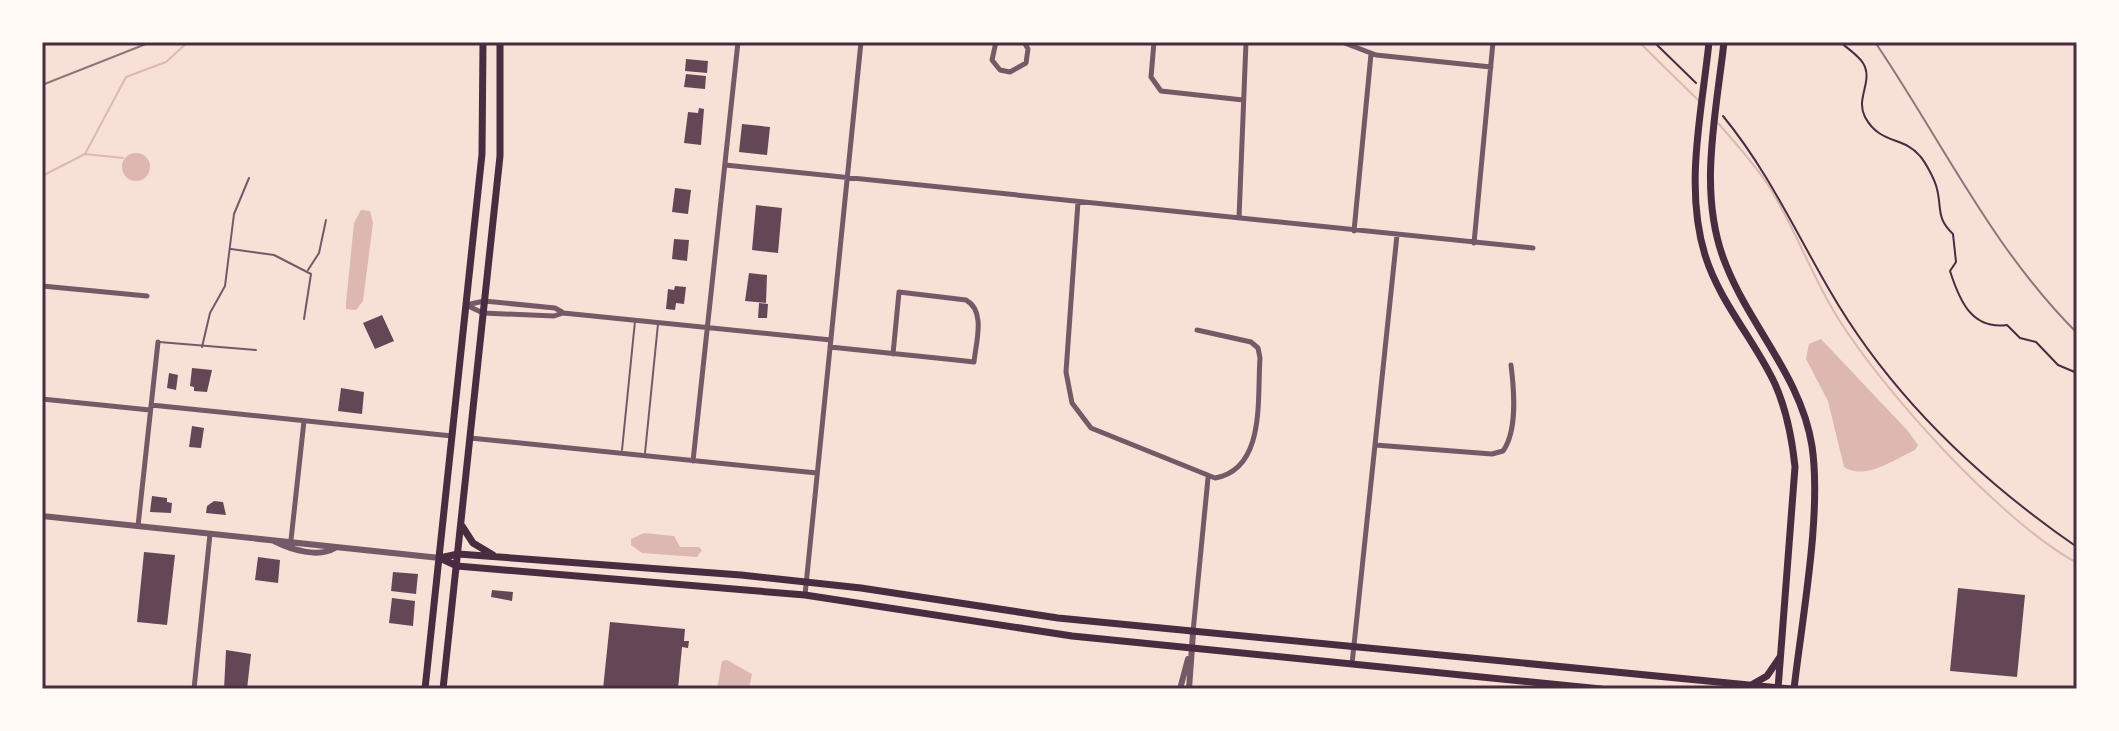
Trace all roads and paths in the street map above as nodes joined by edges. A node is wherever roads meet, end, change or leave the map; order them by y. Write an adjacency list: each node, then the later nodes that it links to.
1 (483, 42): 20 (main road)
2 (500, 42): 21 (main road)
3 (738, 42): 22 (street)
4 (861, 42): 24 (street)
5 (996, 42): 6 (street)
6 (1024, 42)
7 (1154, 42): 18 (street)
8 (1246, 42): 18 (street)
9 (1342, 42): 15 (street)
10 (1493, 42): 16 (street)
11 (1654, 42): 17 (path)
12 (1709, 42): 69 (main road)
13 (1724, 42): 70 (main road)
14 (1840, 42): 51 (path)
15 (1371, 54): 16 (street); 28 (street)
16 (1491, 67): 30 (street)
17 (1702, 90)
18 (1243, 100): 26 (street)
19 (1721, 113): 71 (path)
20 (482, 154): 21 (main road); 37 (main road)
21 (500, 156): 36 (main road)
22 (725, 165): 24 (street); 43 (street)
23 (249, 178): 32 (lane)
24 (847, 178): 25 (street); 46 (street)
25 (1078, 202): 26 (street); 62 (street)
26 (1239, 218): 28 (street)
27 (326, 220): 33 (lane)
28 (1354, 231): 29 (street)
29 (1397, 235): 30 (street); 57 (street)
30 (1474, 243): 31 (street)
31 (1533, 248)
32 (230, 249): 33 (lane); 47 (lane)
33 (308, 271): 40 (lane)
34 (42, 286): 35 (street)
35 (147, 296)
36 (484, 301): 37 (street); 38 (main road); 39 (street)
37 (466, 305): 38 (street); 55 (main road)
38 (483, 313): 39 (street); 56 (main road)
39 (563, 313): 41 (street)
40 (304, 319)
41 (635, 320): 42 (street); 58 (lane)
42 (658, 323): 43 (street); 59 (lane)
43 (707, 327): 46 (street); 60 (street)
44 (1197, 330): 62 (street)
45 (158, 342): 47 (lane); 53 (street)
46 (830, 343): 49 (street); 61 (street)
47 (202, 347): 48 (lane)
48 (256, 350)
49 (893, 354): 49 (street)
50 (1511, 365): 57 (street)
51 (2077, 373)
52 (42, 399): 53 (street)
53 (151, 408): 54 (street); 65 (street)
54 (304, 421): 55 (street); 68 (street)
55 (453, 436): 75 (main road)
56 (470, 438): 58 (street); 64 (main road)
57 (1375, 445): 81 (street)
58 (622, 453): 59 (street)
59 (645, 456): 60 (street)
60 (693, 461): 61 (street)
61 (817, 473): 77 (street)
62 (1208, 478): 79 (street)
63 (42, 516): 65 (street)
64 (461, 523): 73 (main road); 74 (main road)
65 (138, 526): 66 (street)
66 (210, 534): 67 (street); 86 (street)
67 (272, 540): 68 (street); 72 (street)
68 (291, 540): 72 (street)
69 (1789, 541): 70 (main road); 82 (main road)
70 (1809, 543): 92 (main road)
71 (2077, 547)
72 (335, 548): 75 (street)
73 (458, 554): 74 (main road); 75 (main road); 76 (main road)
74 (494, 556): 77 (main road)
75 (440, 558): 76 (main road); 87 (main road)
76 (457, 566): 78 (main road); 88 (main road)
77 (806, 581): 78 (street); 79 (main road)
78 (805, 595): 80 (main road)
79 (1193, 633): 80 (street); 81 (main road)
80 (1192, 647): 83 (main road); 89 (street); 90 (street)
81 (1353, 648): 83 (street); 84 (main road)
82 (1781, 655): 84 (main road); 85 (main road)
83 (1352, 664): 91 (main road)
84 (1752, 685): 85 (main road)
85 (1778, 688): 92 (main road)
86 (194, 689)
87 (425, 689)
88 (443, 689)
89 (1180, 689)
90 (1189, 689)
91 (1601, 689)
92 (1793, 689)

